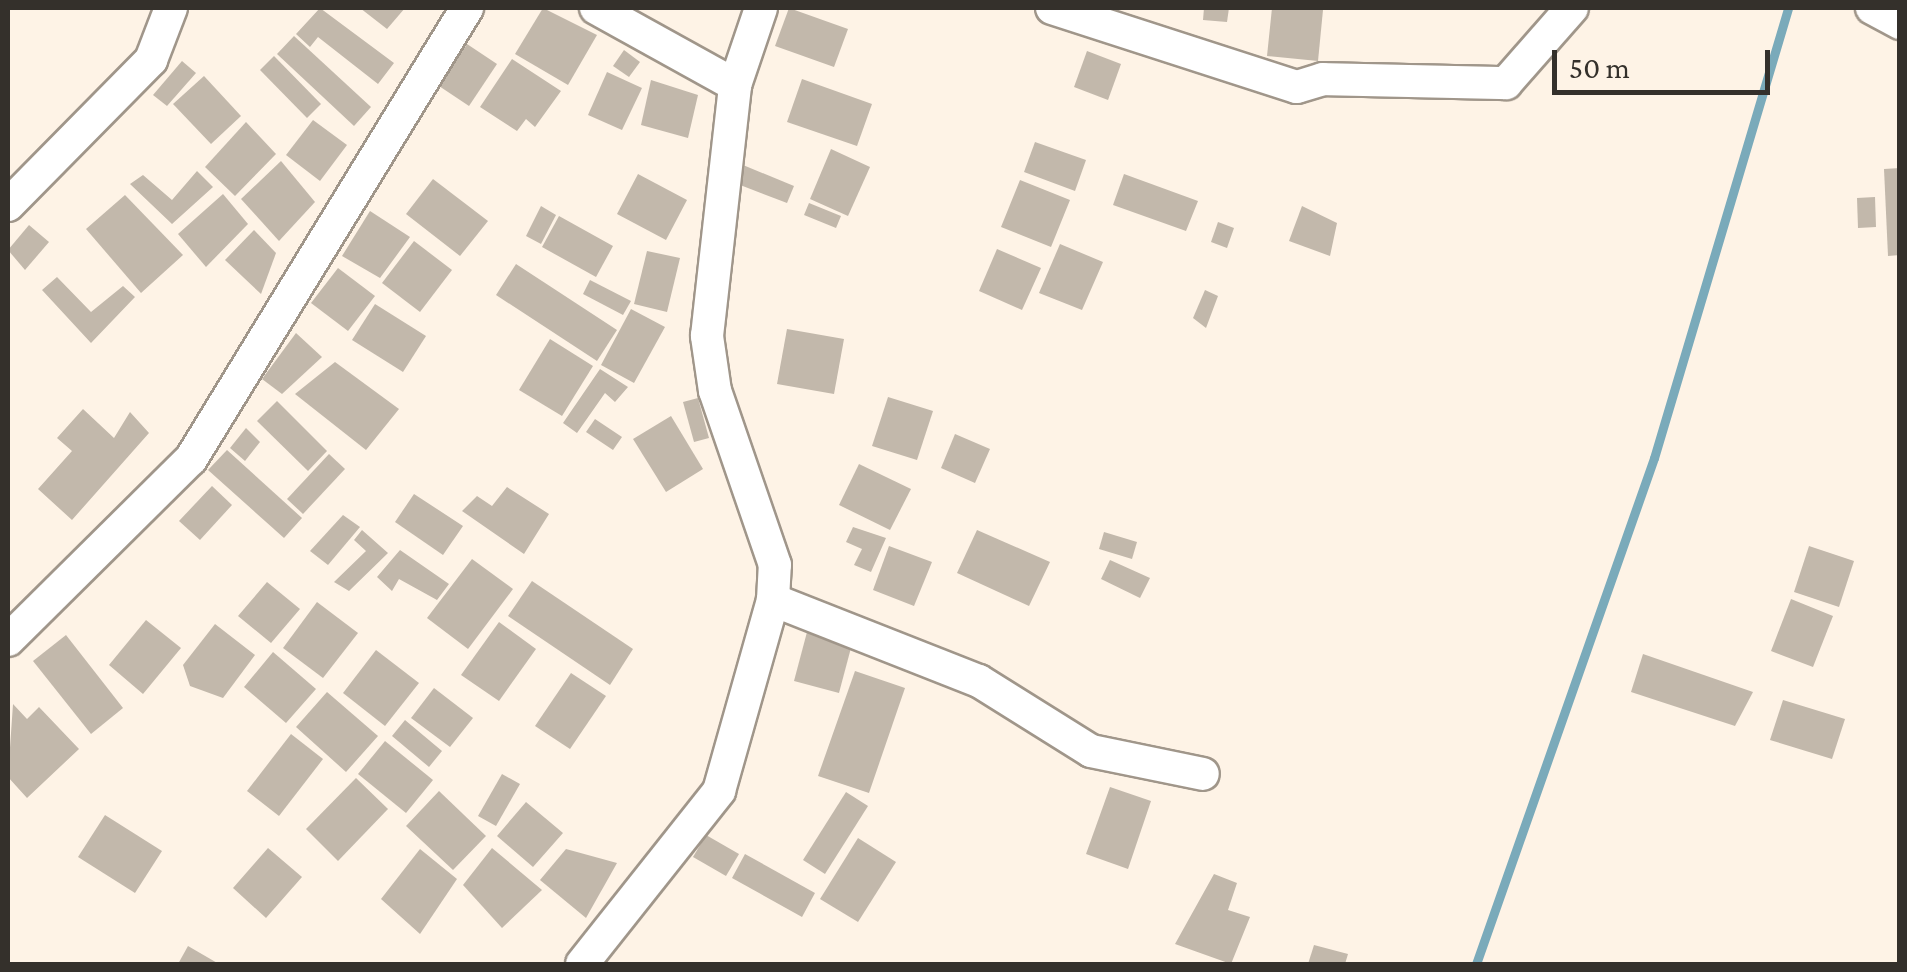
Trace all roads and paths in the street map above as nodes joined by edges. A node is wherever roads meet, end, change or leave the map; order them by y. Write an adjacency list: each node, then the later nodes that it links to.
1 (171, 8): 10 (street)
2 (467, 8): 12 (street)
3 (596, 8): 9 (street)
4 (761, 8): 9 (street)
5 (1052, 8): 6 (street)
6 (1572, 8)
7 (1872, 8): 8 (street)
8 (1900, 23)
9 (734, 85): 11 (street)
10 (8, 205)
11 (773, 600): 13 (street); 14 (street)
12 (8, 640)
13 (1204, 774)
14 (582, 964)

